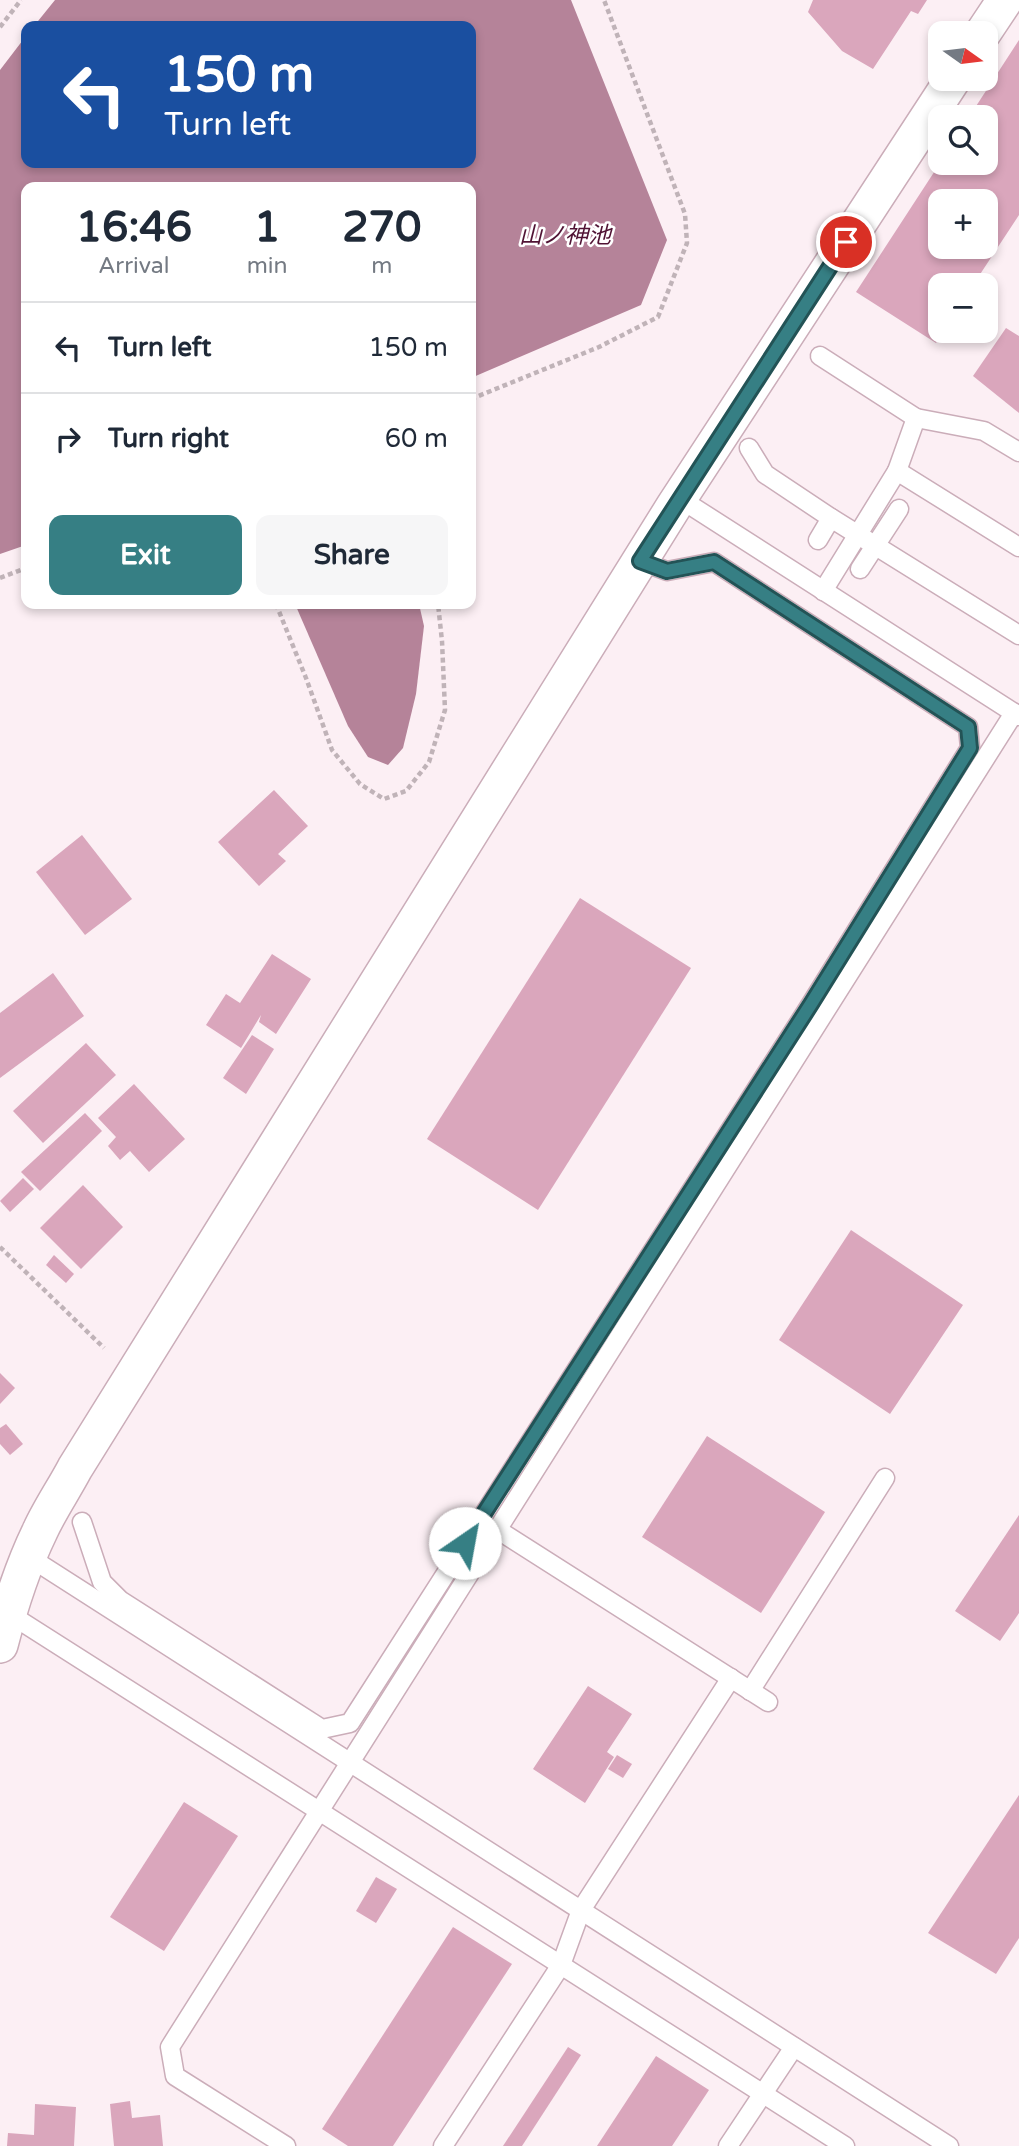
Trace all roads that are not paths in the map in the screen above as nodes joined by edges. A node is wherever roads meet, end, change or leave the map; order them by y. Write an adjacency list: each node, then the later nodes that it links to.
1 (1005, 0): 2 (street)
2 (991, 21)
3 (945, 91): 9 (street)
4 (820, 356): 5 (lane)
5 (916, 418): 7 (lane); 8 (lane)
6 (749, 448): 11 (lane)
7 (1019, 452)
8 (897, 471): 12 (lane); 15 (lane)
9 (679, 498): 16 (street); 18 (lane)
10 (899, 509): 14 (lane)
11 (831, 518): 12 (lane); 13 (lane)
12 (857, 535): 14 (lane); 18 (lane)
13 (817, 540)
14 (876, 546): 17 (lane); 19 (lane)
15 (1019, 547)
16 (640, 561): 22 (lane); 24 (street)
17 (860, 569)
18 (823, 591): 20 (lane)
19 (1019, 635)
20 (1016, 715): 23 (lane)
21 (885, 1478): 27 (lane)
22 (82, 1522)
23 (498, 1530): 26 (lane); 29 (lane)
24 (29, 1556): 25 (street); 29 (lane)
25 (4, 1629): 30 (lane)
26 (731, 1678): 27 (lane); 31 (lane)
27 (750, 1691): 28 (lane)
28 (768, 1702)
29 (351, 1763): 30 (lane); 31 (lane)
30 (320, 1811): 32 (lane); 35 (lane)
31 (581, 1910): 32 (lane); 33 (lane)
32 (561, 1965): 34 (lane); 36 (lane)
33 (794, 2047): 34 (lane); 39 (lane)
34 (763, 2094): 37 (lane); 38 (lane)
35 (286, 2146)
36 (443, 2146)
37 (729, 2146)
38 (845, 2146)
39 (949, 2146)

